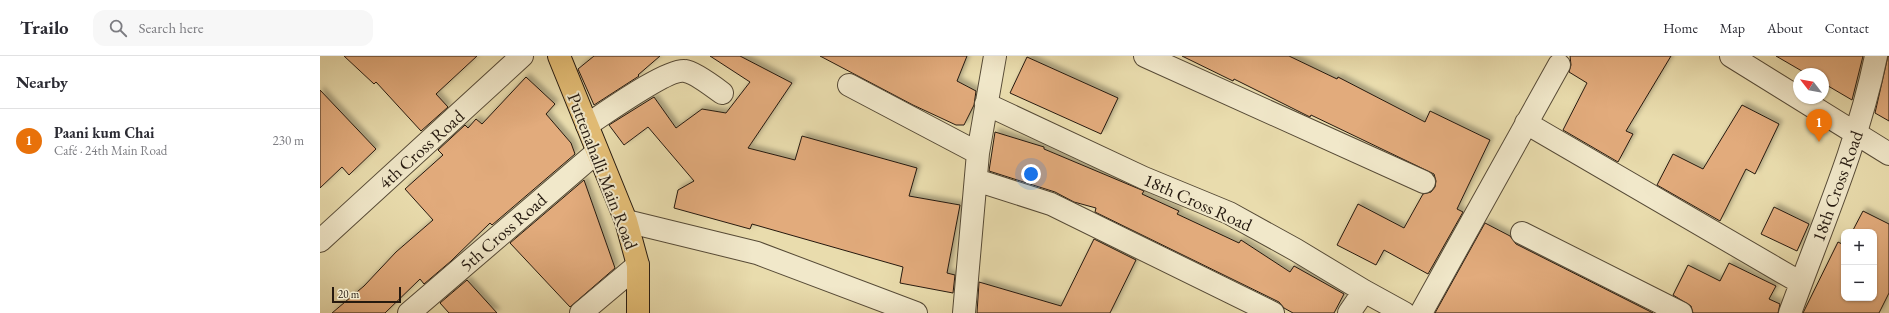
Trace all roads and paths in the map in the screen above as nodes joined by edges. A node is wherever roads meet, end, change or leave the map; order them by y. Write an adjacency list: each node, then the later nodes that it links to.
1 (522, 56): 21 (street, 4th Cross Road)
2 (559, 56): 12 (main road, Puttenahalli Main Road)
3 (995, 56): 10 (street)
4 (1145, 56): 18 (street)
5 (1731, 56): 13 (street)
6 (1876, 56): 13 (street, 18th Cross Road)
7 (1559, 65): 11 (street)
8 (849, 85): 15 (street)
9 (722, 92): 12 (street)
10 (986, 104): 15 (street); 24 (street, 18th Cross Road)
11 (1526, 123): 23 (street); 33 (street)
12 (587, 125): 14 (main road, Puttenahalli Main Road)
13 (1856, 135): 16 (street); 23 (street, 18th Cross Road)
14 (597, 152): 19 (main road, Puttenahalli Main Road); 25 (street, 5th Cross Road)
15 (978, 153): 17 (street)
16 (1889, 154)
17 (976, 180): 29 (street); 30 (street)
18 (1424, 182)
19 (626, 222): 22 (main road, Puttenahalli Main Road); 28 (street)
20 (1522, 233): 34 (street)
21 (320, 241)
22 (638, 265): 26 (street); 27 (main road, Puttenahalli Main Road)
23 (1801, 283): 35 (street, 18th Cross Road)
24 (1364, 291): 31 (street); 32 (street, 18th Cross Road)
25 (409, 313)
26 (581, 313)
27 (638, 313)
28 (916, 313)
29 (964, 313)
30 (1273, 313)
31 (1349, 313)
32 (1404, 313)
33 (1421, 313)
34 (1681, 313)
35 (1790, 313)

